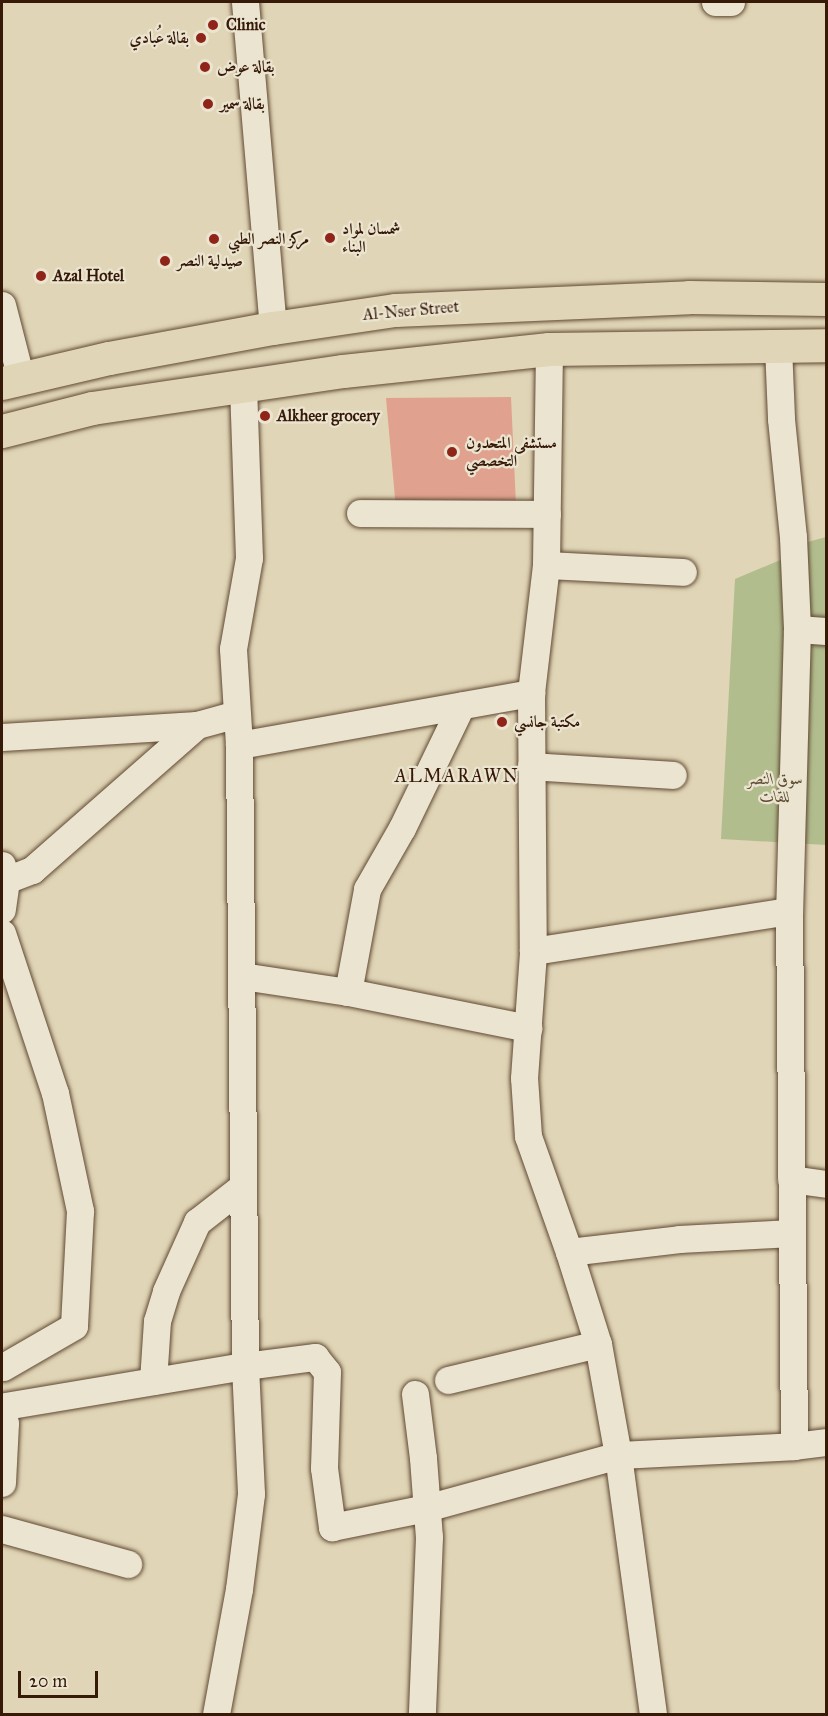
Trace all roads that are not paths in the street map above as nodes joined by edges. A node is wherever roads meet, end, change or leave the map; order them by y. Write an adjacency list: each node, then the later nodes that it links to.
1 (245, 2): 6 (street)
2 (715, 2): 3 (street)
3 (731, 2)
4 (826, 299): 6 (main road, Al-Nser Street)
5 (2, 305): 10 (street)
6 (273, 328): 10 (main road, Al-Nser Street)
7 (826, 345): 8 (main road)
8 (778, 346): 9 (main road); 17 (street)
9 (549, 349): 11 (main road); 14 (street)
10 (11, 381)
11 (243, 386): 12 (main road); 21 (street)
12 (2, 431)
13 (360, 513): 14 (street)
14 (547, 514): 15 (street)
15 (546, 565): 16 (street); 19 (street)
16 (683, 572)
17 (797, 629): 18 (street); 29 (street)
18 (826, 631)
19 (531, 693): 20 (street); 25 (street)
20 (461, 706): 24 (street); 33 (street)
21 (237, 714): 22 (street); 24 (street)
22 (197, 725): 23 (street); 27 (street)
23 (2, 736)
24 (239, 745): 32 (street)
25 (531, 766): 26 (street); 31 (street)
26 (673, 775)
27 (4, 872): 28 (street)
28 (2, 909)
29 (789, 911): 31 (street); 35 (street)
30 (2, 933): 41 (street)
31 (533, 951): 34 (street)
32 (242, 976): 33 (street); 37 (street)
33 (348, 992): 34 (street)
34 (528, 1028): 39 (street)
35 (791, 1179): 36 (street); 38 (street)
36 (826, 1184)
37 (243, 1186): 42 (street); 44 (street)
38 (792, 1233): 39 (street); 48 (street)
39 (569, 1252): 40 (street)
40 (598, 1344): 43 (street); 49 (street)
41 (2, 1365): 46 (street)
42 (246, 1366): 44 (street); 51 (street); 54 (street)
43 (448, 1380)
44 (153, 1381): 46 (street)
45 (415, 1394): 51 (street)
46 (4, 1418): 50 (street)
47 (826, 1442): 48 (street)
48 (794, 1446): 49 (street)
49 (618, 1455): 51 (street); 56 (street)
50 (2, 1483)
51 (426, 1508): 55 (street)
52 (2, 1529): 53 (street)
53 (128, 1564)
54 (216, 1714)
55 (422, 1714)
56 (653, 1714)

